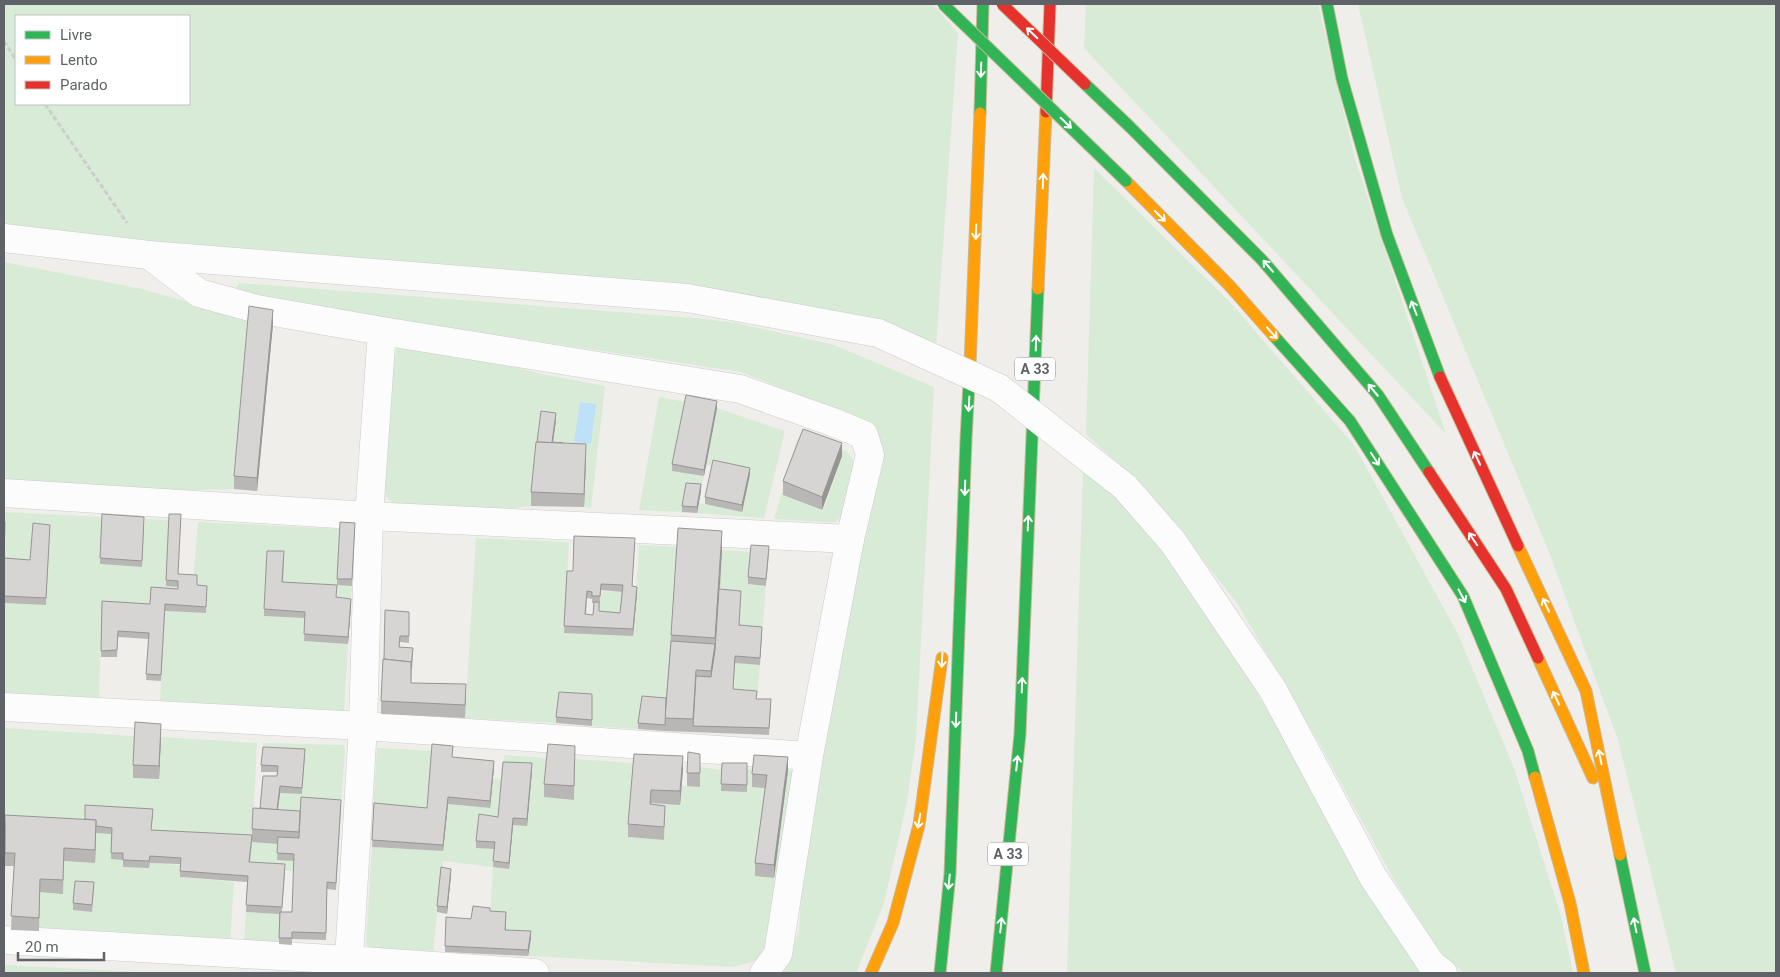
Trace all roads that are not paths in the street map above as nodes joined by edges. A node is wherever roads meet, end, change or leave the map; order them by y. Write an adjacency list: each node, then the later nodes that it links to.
1 (943, 4): 27 (highway, one-way to 27, bridge)
2 (983, 4): 9 (highway, one-way to 9)
3 (1002, 4): 18 (highway, one-way to 3, bridge)
4 (1050, 4): 25 (highway, A 33, one-way to 4)
5 (1327, 4): 18 (highway, one-way to 5)
6 (4, 238): 7 (street)
7 (149, 255): 8 (street); 26 (street, bridge)
8 (382, 331): 12 (street); 13 (street)
9 (966, 439): 10 (highway); 24 (highway, one-way to 24)
10 (954, 475)
11 (4, 493): 12 (street)
12 (369, 516): 13 (street); 16 (street)
13 (850, 539): 17 (street)
14 (942, 642): 23 (highway, one-way to 23)
15 (4, 707): 16 (street)
16 (363, 726): 17 (street); 20 (street)
17 (809, 756): 22 (street)
18 (1613, 822): 28 (highway, one-way to 18)
19 (4, 940): 20 (street)
20 (348, 960): 21 (street)
21 (535, 973)
22 (764, 973)
23 (871, 973)
24 (940, 973)
25 (996, 973)
26 (1443, 973)
27 (1584, 973)
28 (1645, 973)

